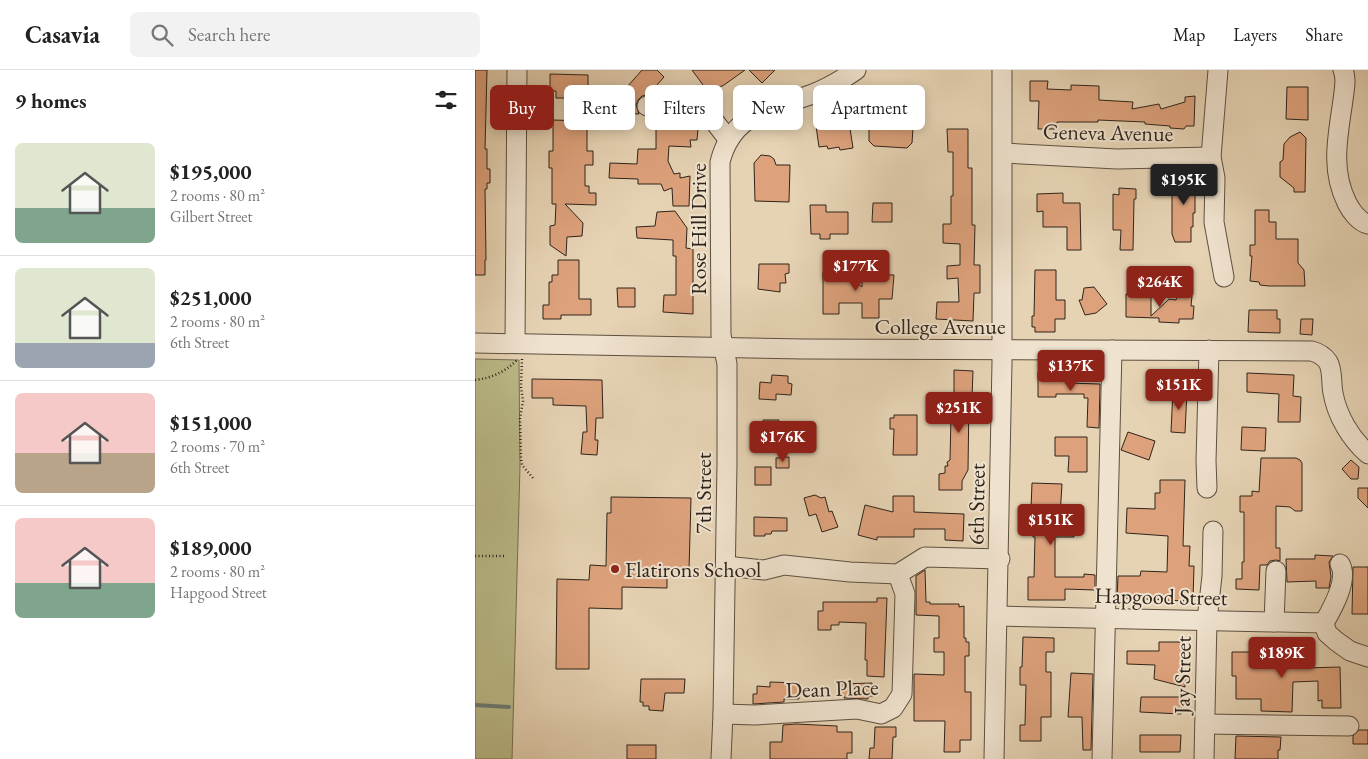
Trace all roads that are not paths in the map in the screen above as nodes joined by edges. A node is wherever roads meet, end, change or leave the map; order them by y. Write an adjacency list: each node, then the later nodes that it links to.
1 (517, 70): 13 (street)
2 (856, 70): 7 (street, Rose Hill Drive)
3 (1002, 70): 8 (street, 6th Street)
4 (1218, 70): 9 (street)
5 (1343, 70): 10 (street)
6 (721, 130): 7 (street)
7 (728, 139): 14 (street, Rose Hill Drive)
8 (1003, 153): 9 (street, Geneva Avenue); 15 (street, 6th Street)
9 (1211, 157): 11 (street)
10 (1368, 224)
11 (1224, 277)
12 (475, 342): 13 (street, College Avenue)
13 (515, 343): 14 (street, College Avenue)
14 (725, 348): 15 (street, College Avenue); 23 (street, 7th Street)
15 (1002, 350): 16 (street, College Avenue); 21 (street, 6th Street)
16 (1112, 350): 17 (street, College Avenue); 27 (street)
17 (1209, 350): 18 (street, College Avenue); 19 (street)
18 (1368, 454)
19 (1207, 488)
20 (1213, 531): 28 (street, Jay Street)
21 (999, 559): 25 (street); 26 (street, 6th Street)
22 (1340, 564): 30 (street)
23 (726, 566): 25 (street); 32 (street, 7th Street)
24 (1277, 571): 29 (street)
25 (898, 574): 32 (street, Dean Place)
26 (997, 616): 27 (street, Hapgood Street); 36 (street, 6th Street)
27 (1106, 618): 28 (street, Hapgood Street); 37 (street)
28 (1207, 620): 29 (street, Hapgood Street); 33 (street, Jay Street)
29 (1274, 622): 30 (street, Hapgood Street)
30 (1324, 622): 31 (street)
31 (1368, 657)
32 (723, 714): 35 (street, 7th Street)
33 (1205, 724): 34 (street); 38 (street, Jay Street)
34 (1349, 726)
35 (721, 759)
36 (994, 759)
37 (1102, 759)
38 (1204, 759)

